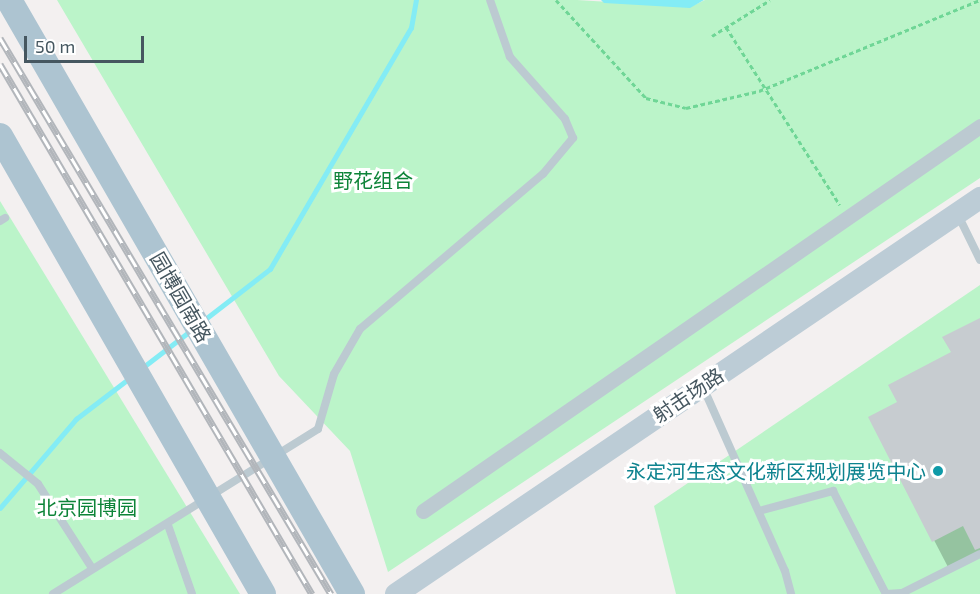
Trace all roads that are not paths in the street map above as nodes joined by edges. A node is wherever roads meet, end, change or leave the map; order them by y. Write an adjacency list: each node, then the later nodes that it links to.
1 (9, 0): 18 (main road, 园博园南路, bridge)
2 (490, 0): 12 (lane)
3 (980, 126): 10 (street)
4 (0, 136): 17 (main road, bridge)
5 (980, 198): 6 (street, 射击场路)
6 (957, 213): 7 (lane); 8 (street, 射击场路)
7 (980, 260)
8 (702, 386): 11 (lane); 19 (street, 射击场路)
9 (0, 453): 14 (lane)
10 (423, 511)
11 (759, 511): 13 (lane); 20 (lane)
12 (168, 525): 14 (lane); 16 (lane)
13 (980, 554)
14 (92, 568): 15 (lane)
15 (53, 594)
16 (192, 594)
17 (263, 594)
18 (352, 594)
19 (396, 594)
20 (791, 594)

